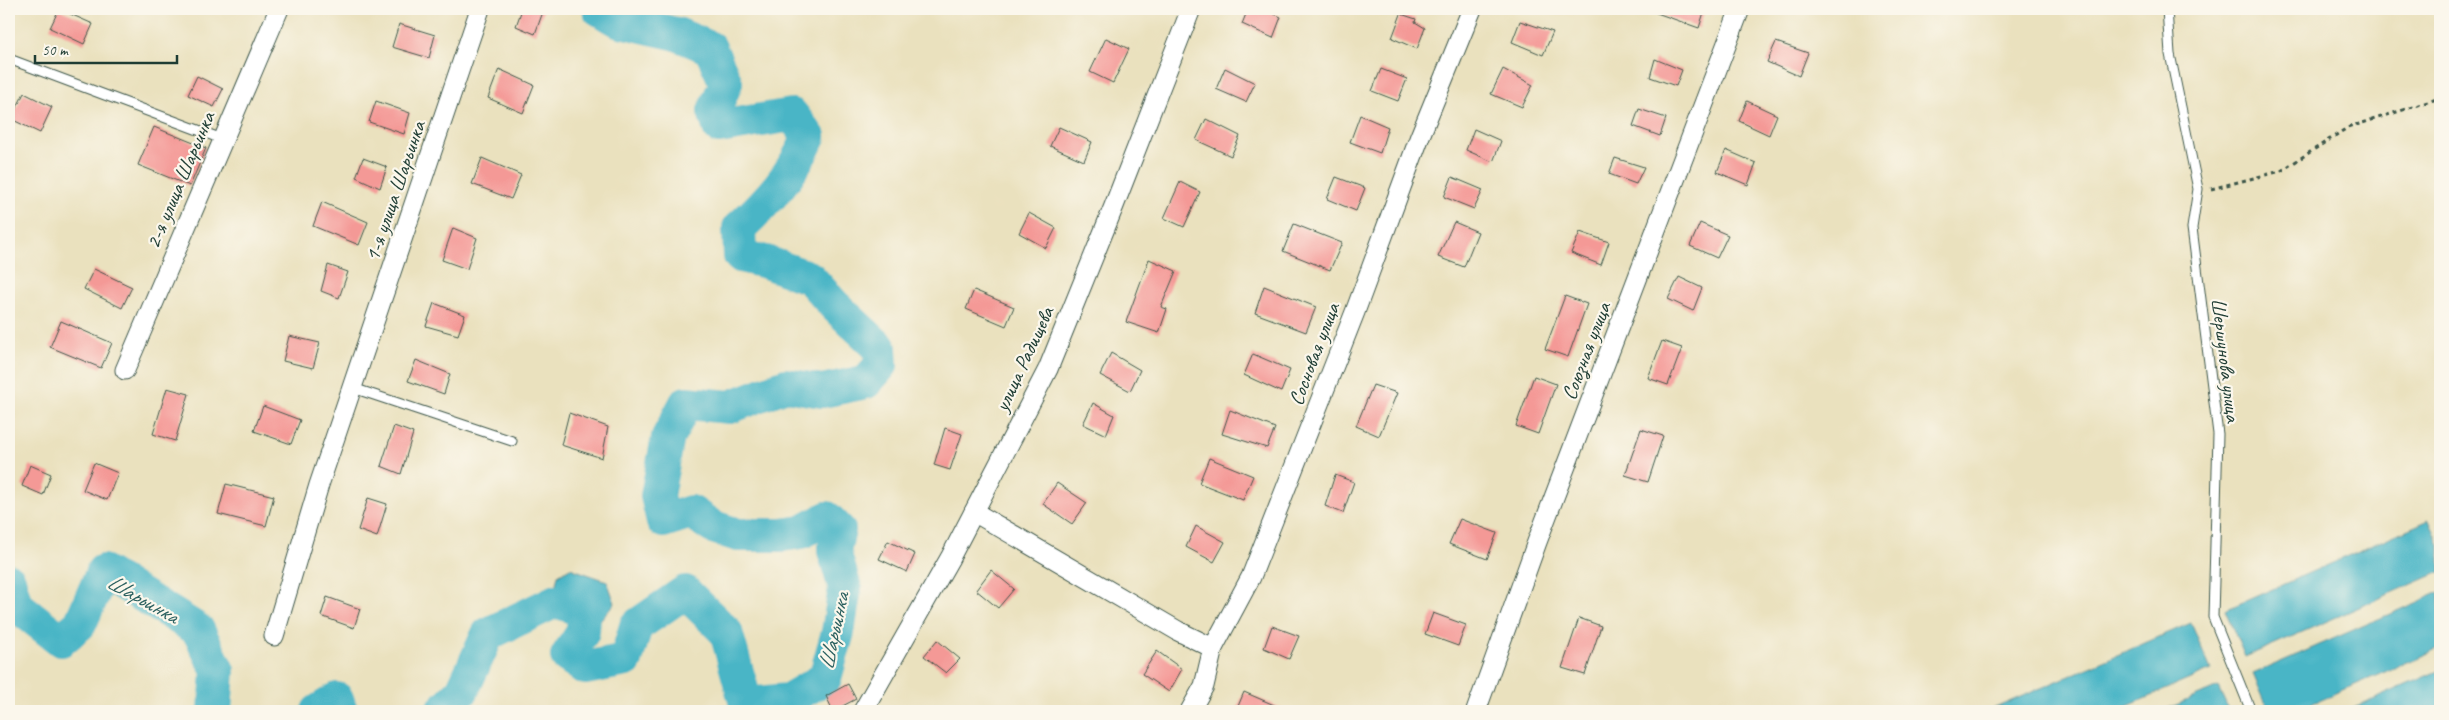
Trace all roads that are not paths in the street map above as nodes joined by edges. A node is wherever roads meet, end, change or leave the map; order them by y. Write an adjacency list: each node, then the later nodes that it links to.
1 (279, 9): 8 (street, 2-я улица Шарьинка)
2 (480, 9): 10 (street, 1-я улица Шарьинка)
3 (1191, 9): 12 (street, улица Радищева)
4 (1472, 9): 14 (street, Сосновая улица)
5 (1740, 9): 17 (street, Союзная улица)
6 (2167, 9): 18 (lane, Шершунова улица)
7 (9, 59): 8 (lane)
8 (222, 139): 9 (street, 2-я улица Шарьинка)
9 (125, 370)
10 (353, 388): 11 (lane); 13 (street, 1-я улица Шарьинка)
11 (512, 441)
12 (974, 512): 14 (street); 15 (street, улица Радищева)
13 (274, 636)
14 (1213, 648): 16 (street, Сосновая улица)
15 (863, 711)
16 (1190, 711)
17 (1476, 711)
18 (2251, 711)

